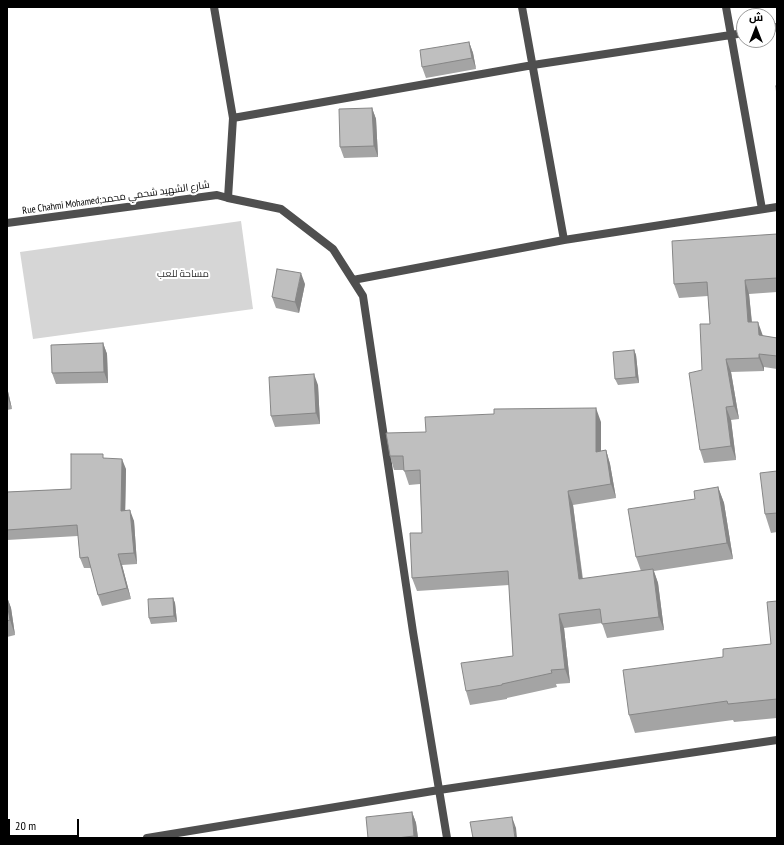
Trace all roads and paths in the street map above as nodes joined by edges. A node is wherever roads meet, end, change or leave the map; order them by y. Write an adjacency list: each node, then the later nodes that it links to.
1 (214, 7): 7 (street)
2 (522, 7): 6 (street)
3 (726, 7): 5 (street)
4 (736, 34): 5 (street)
5 (731, 35): 6 (street); 10 (street)
6 (533, 65): 7 (street); 12 (street)
7 (233, 118): 8 (street)
8 (228, 198): 11 (street, Rue Chahmi Mohamed;شارع الشهيد شحمي محمد); 13 (street, Rue Chahmi Mohamed;شارع الشهيد شحمي محمد)
9 (777, 207): 10 (street)
10 (762, 209): 12 (street)
11 (7, 223)
12 (564, 240): 13 (street)
13 (353, 280): 15 (street, Rue Chahmi Mohamed;شارع الشهيد شحمي محمد)
14 (777, 740): 15 (street)
15 (439, 790): 16 (street); 17 (street, Rue Chahmi Mohamed;شارع الشهيد شحمي محمد)
16 (147, 838)
17 (447, 838)

